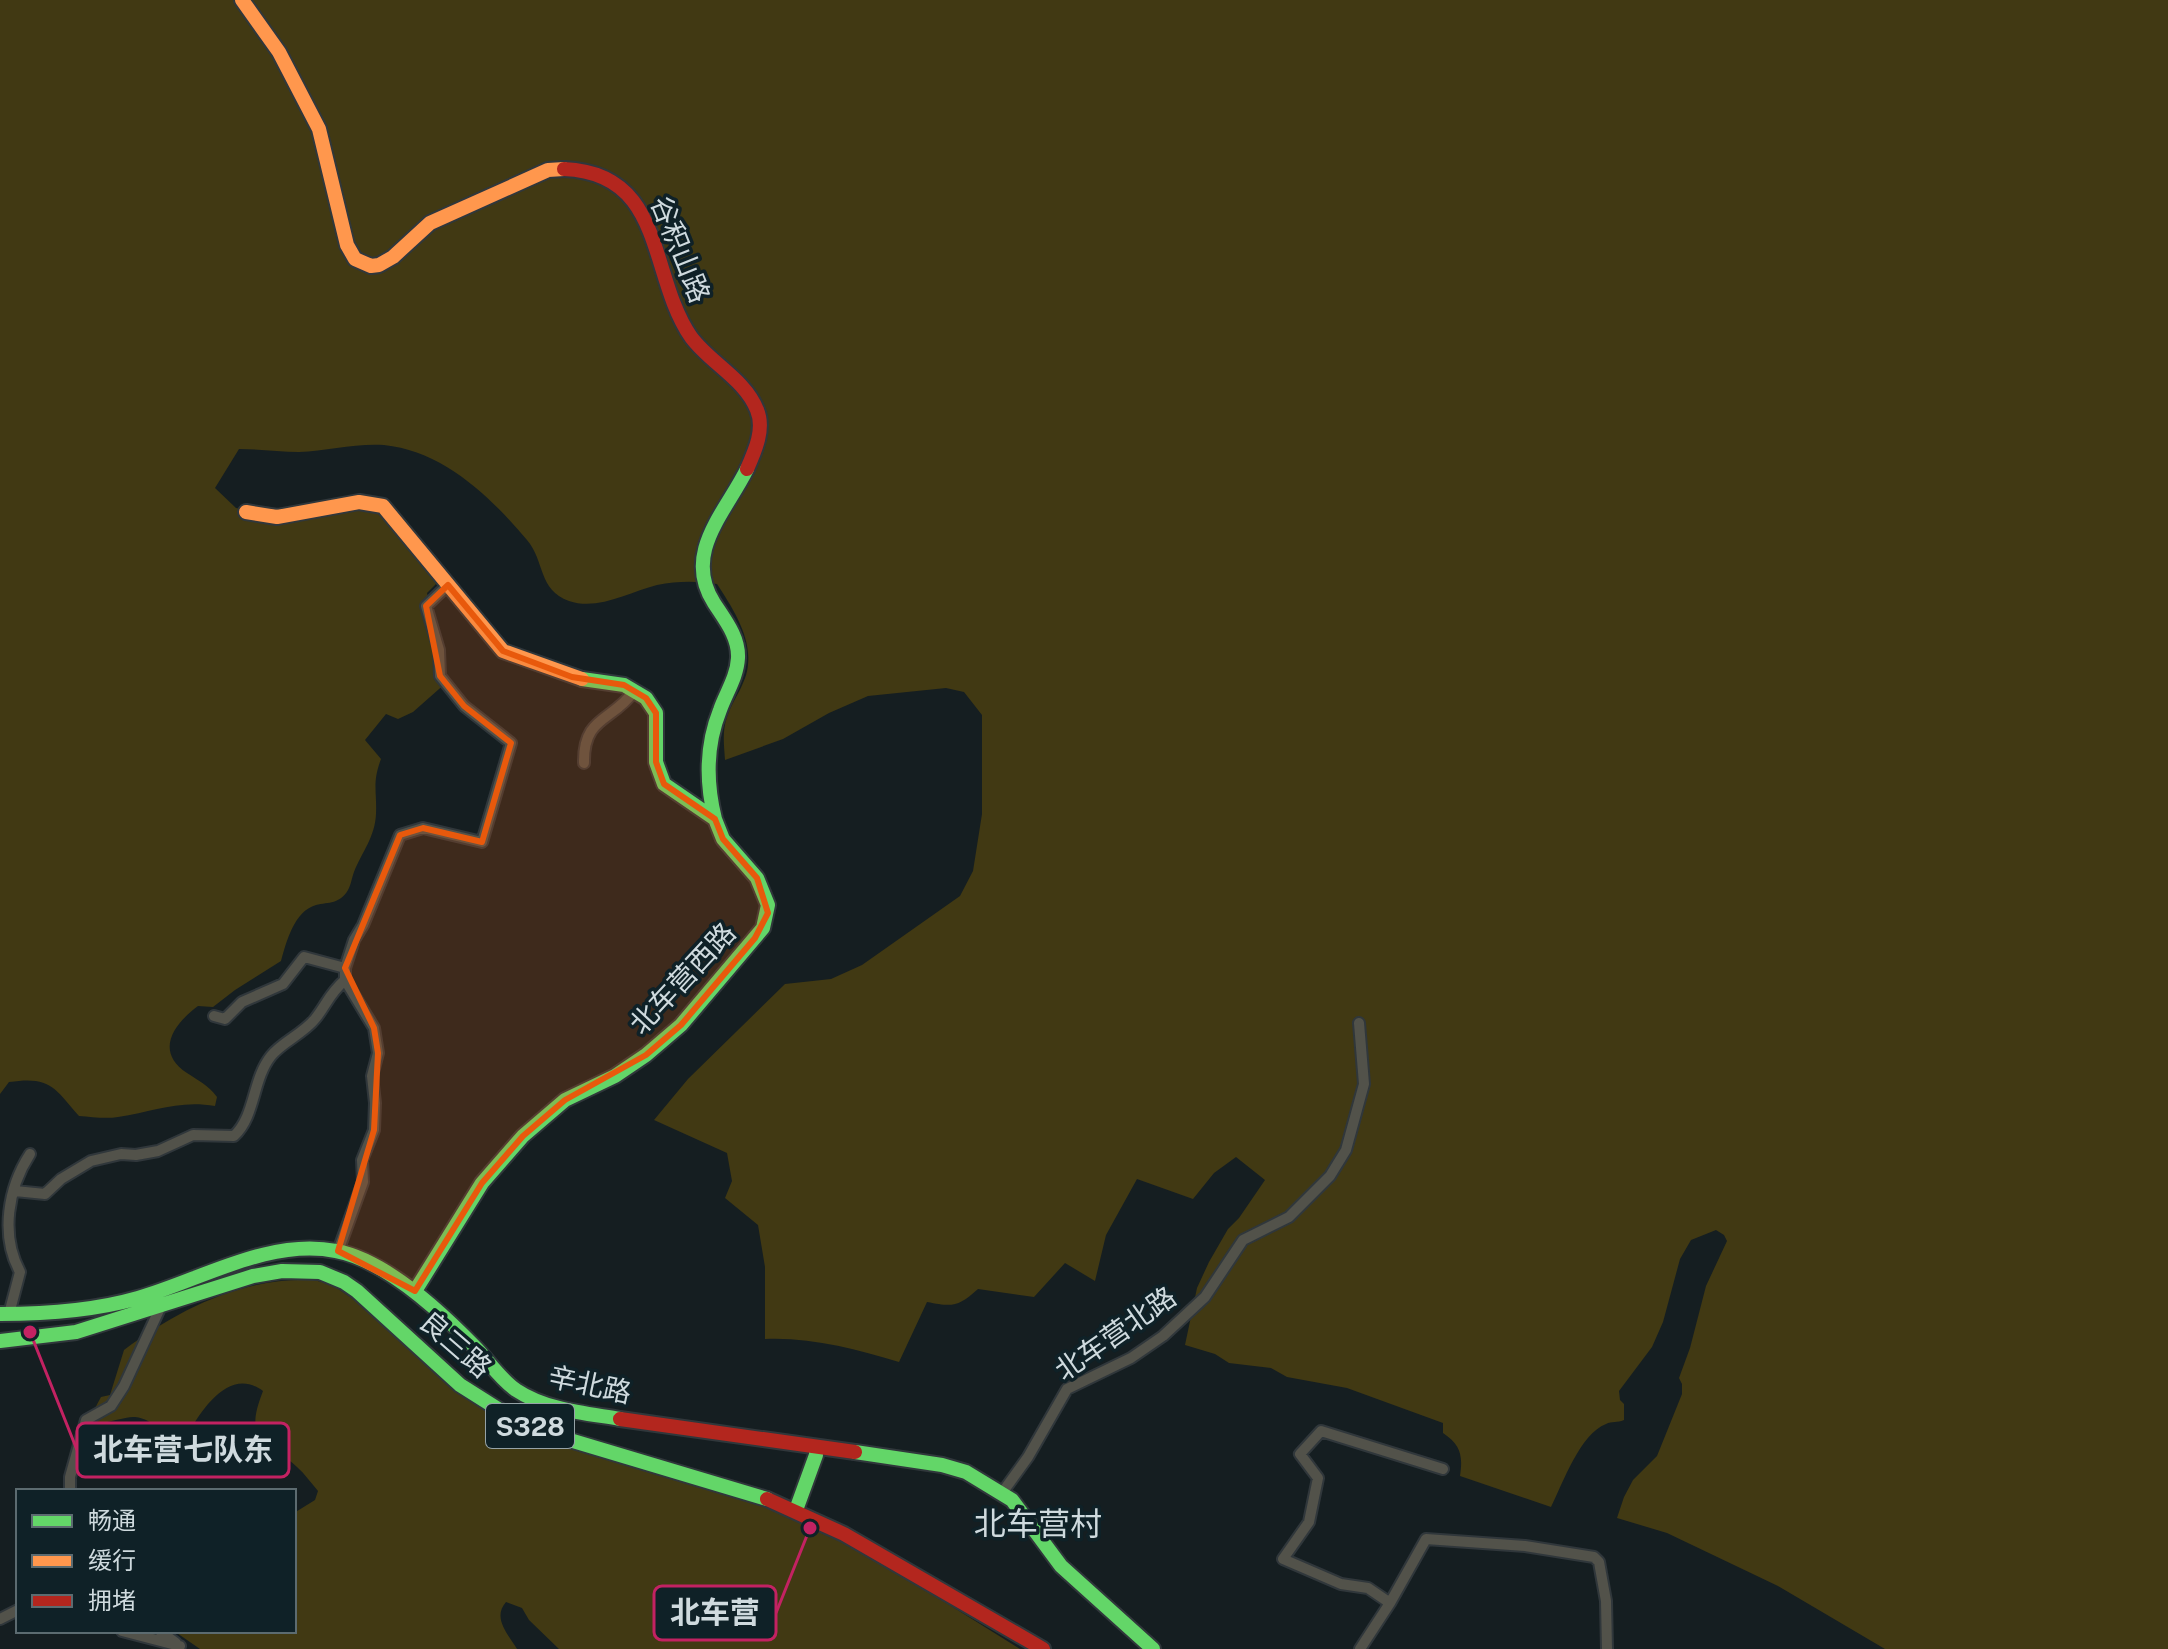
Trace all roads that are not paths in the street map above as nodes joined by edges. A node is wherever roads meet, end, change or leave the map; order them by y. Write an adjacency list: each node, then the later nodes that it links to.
1 (242, 0): 6 (street, 谷积山路)
2 (246, 512): 3 (street)
3 (448, 585): 4 (street); 7 (street)
4 (634, 691): 5 (street); 6 (street, 北车营西路)
5 (584, 763)
6 (715, 819): 14 (street, 北车营西路)
7 (345, 968): 8 (street); 9 (street)
8 (345, 980): 12 (street); 13 (street)
9 (214, 1016)
10 (1359, 1023): 21 (street, 北车营北路)
11 (30, 1154): 12 (street)
12 (15, 1191): 16 (street)
13 (338, 1251): 14 (street, 辛北路); 16 (street, 辛北路)
14 (415, 1291): 18 (street, 辛北路)
15 (161, 1305): 17 (street, 良三路 / S328); 20 (street); 22 (street, 良三路 / S328)
16 (5, 1314)
17 (0, 1341)
18 (816, 1447): 21 (street, 辛北路); 22 (street)
19 (1443, 1469): 23 (street)
20 (70, 1489)
21 (1002, 1493): 28 (street, 辛北路)
22 (796, 1510): 27 (street, 良三路 / S328)
23 (1390, 1603): 29 (street); 30 (street)
24 (129, 1633): 26 (street)
25 (163, 1633): 26 (street)
26 (182, 1648)
27 (1043, 1649)
28 (1153, 1649)
29 (1360, 1649)
30 (1607, 1649)

